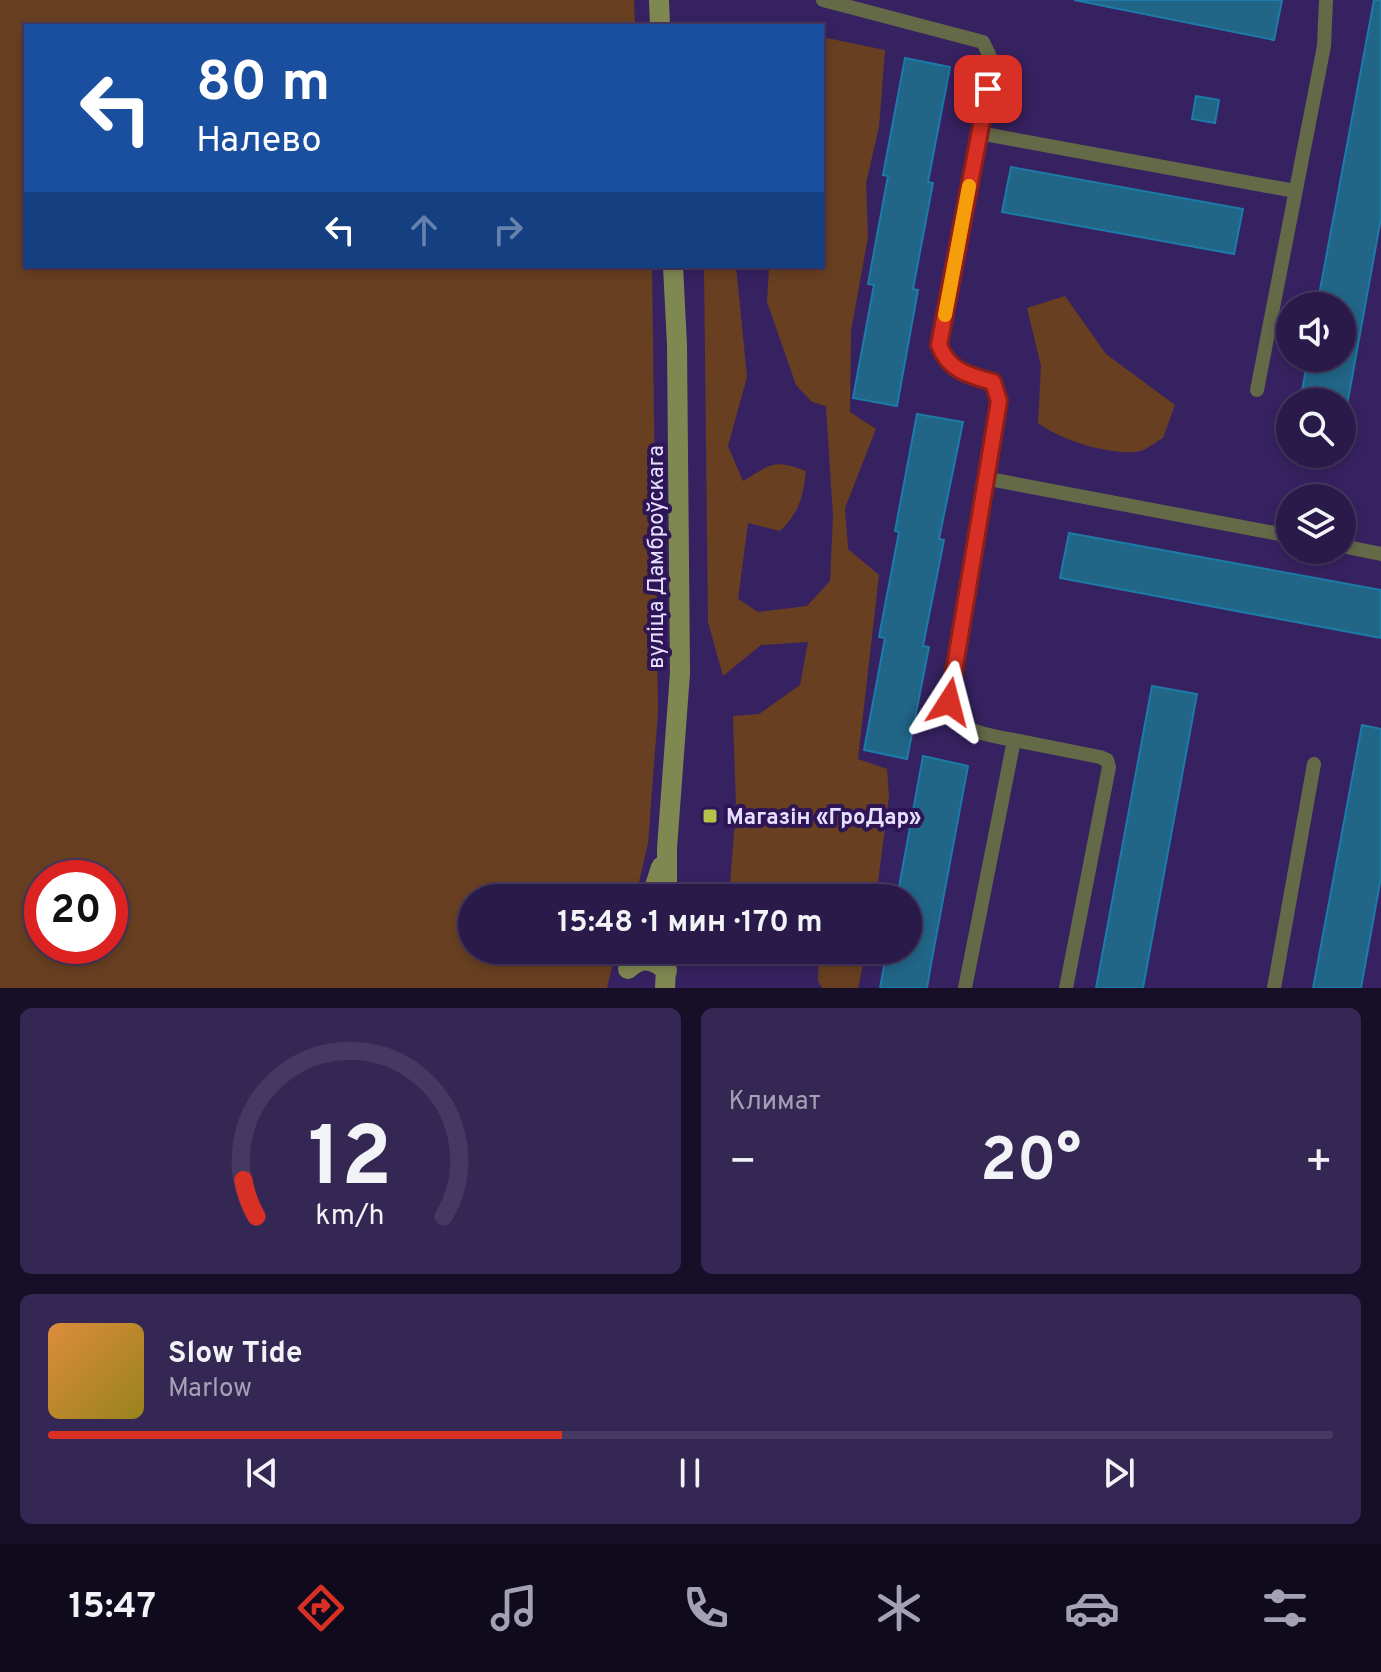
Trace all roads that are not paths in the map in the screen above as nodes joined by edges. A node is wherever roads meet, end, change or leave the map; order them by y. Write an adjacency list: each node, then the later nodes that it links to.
1 (659, 0): 4 (main road)
2 (823, 0): 5 (lane)
3 (1326, 0): 6 (lane)
4 (660, 24)
5 (979, 133): 6 (lane); 9 (lane)
6 (1295, 191): 8 (lane)
7 (673, 268): 15 (main road, вуліца Дамброўскага)
8 (1257, 390)
9 (984, 478): 10 (lane); 13 (lane)
10 (1276, 533)
11 (1356, 549): 12 (lane)
12 (1381, 554)
13 (1014, 740): 20 (lane); 21 (lane)
14 (1314, 764): 22 (lane)
15 (667, 848): 16 (main road, вуліца Дамброўскага); 17 (main road, вуліца Дамброўскага)
16 (655, 884)
17 (667, 884)
18 (628, 969): 19 (main road)
19 (666, 970)
20 (965, 988)
21 (1066, 988)
22 (1274, 988)

